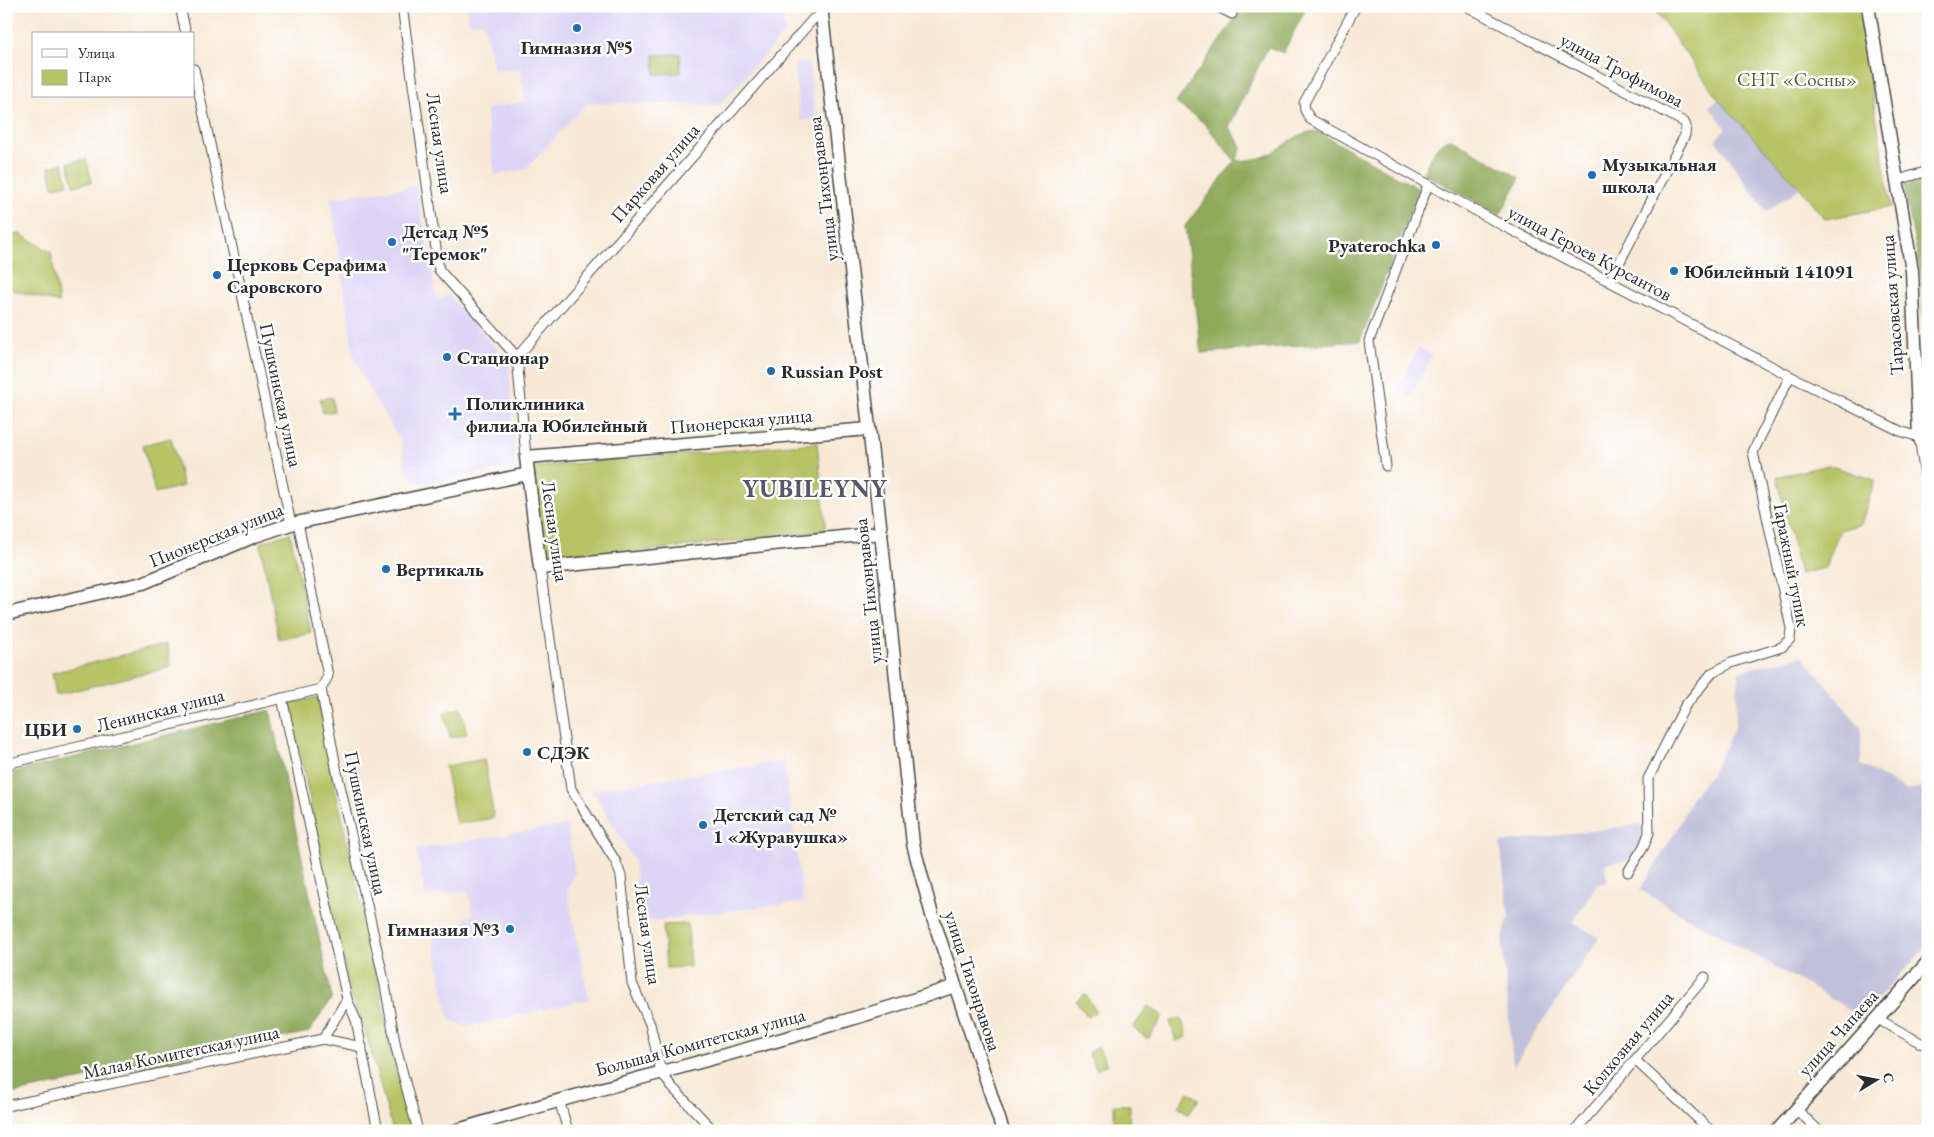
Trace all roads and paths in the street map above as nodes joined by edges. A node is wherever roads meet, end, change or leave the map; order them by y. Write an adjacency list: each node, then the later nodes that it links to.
1 (180, 6): 9 (street)
2 (402, 6): 15 (street, Лесная улица)
3 (1216, 6): 8 (street)
4 (1356, 6): 13 (street, улица Героев Курсантов)
5 (1466, 6): 14 (street, улица Трофимова)
6 (1868, 6): 12 (street, Тарасовская улица)
7 (821, 11): 15 (street, Парковая улица); 17 (street, улица Тихонравова)
8 (1232, 14)
9 (186, 32)
10 (195, 73): 24 (street, Пушкинская улица)
11 (1928, 171): 12 (street)
12 (1898, 180): 18 (street, Тарасовская улица)
13 (1428, 185): 14 (street, улица Героев Курсантов); 21 (street)
14 (1610, 282): 16 (street, улица Героев Курсантов)
15 (517, 357): 20 (street, Лесная улица)
16 (1790, 376): 18 (street, улица Героев Курсантов); 31 (street, Гаражный тупик)
17 (869, 429): 20 (street, Пионерская улица); 25 (street, улица Тихонравова)
18 (1923, 438): 19 (street, Тарасовская улица); 23 (street)
19 (1928, 452)
20 (526, 457): 22 (street, Лесная улица)
21 (1386, 466)
22 (528, 474): 24 (street, Пионерская улица); 26 (street, Лесная улица)
23 (1928, 495)
24 (295, 523): 27 (street, Пионерская улица); 28 (street, Пушкинская улица)
25 (881, 533): 26 (street); 34 (street, улица Тихонравова)
26 (540, 568): 41 (street, Лесная улица)
27 (6, 614)
28 (321, 689): 29 (street, Ленинская улица); 46 (street, Пушкинская улица)
29 (282, 698): 30 (street, Ленинская улица); 35 (street)
30 (6, 764)
31 (1628, 872)
32 (1928, 962): 36 (street, улица Чапаева)
33 (1705, 977): 40 (street, Колхозная улица)
34 (955, 986): 41 (street, Большая Комитетская улица); 50 (street, улица Тихонравова)
35 (347, 999): 37 (street); 38 (street)
36 (1876, 1018): 39 (street); 44 (street, улица Чапаева)
37 (323, 1039): 38 (street, Малая Комитетская улица); 43 (street, Малая Комитетская улица)
38 (362, 1047): 45 (street)
39 (1928, 1047)
40 (1635, 1060): 51 (street, Колхозная улица); 52 (street)
41 (661, 1072): 42 (street, Большая Комитетская улица); 49 (street)
42 (559, 1100): 47 (street, Большая Комитетская улица); 48 (street)
43 (6, 1106)
44 (1796, 1109): 53 (street, улица Чапаева); 54 (street)
45 (378, 1131)
46 (418, 1131)
47 (455, 1131)
48 (568, 1131)
49 (714, 1131)
50 (1003, 1131)
51 (1575, 1131)
52 (1710, 1131)
53 (1777, 1131)
54 (1819, 1131)

